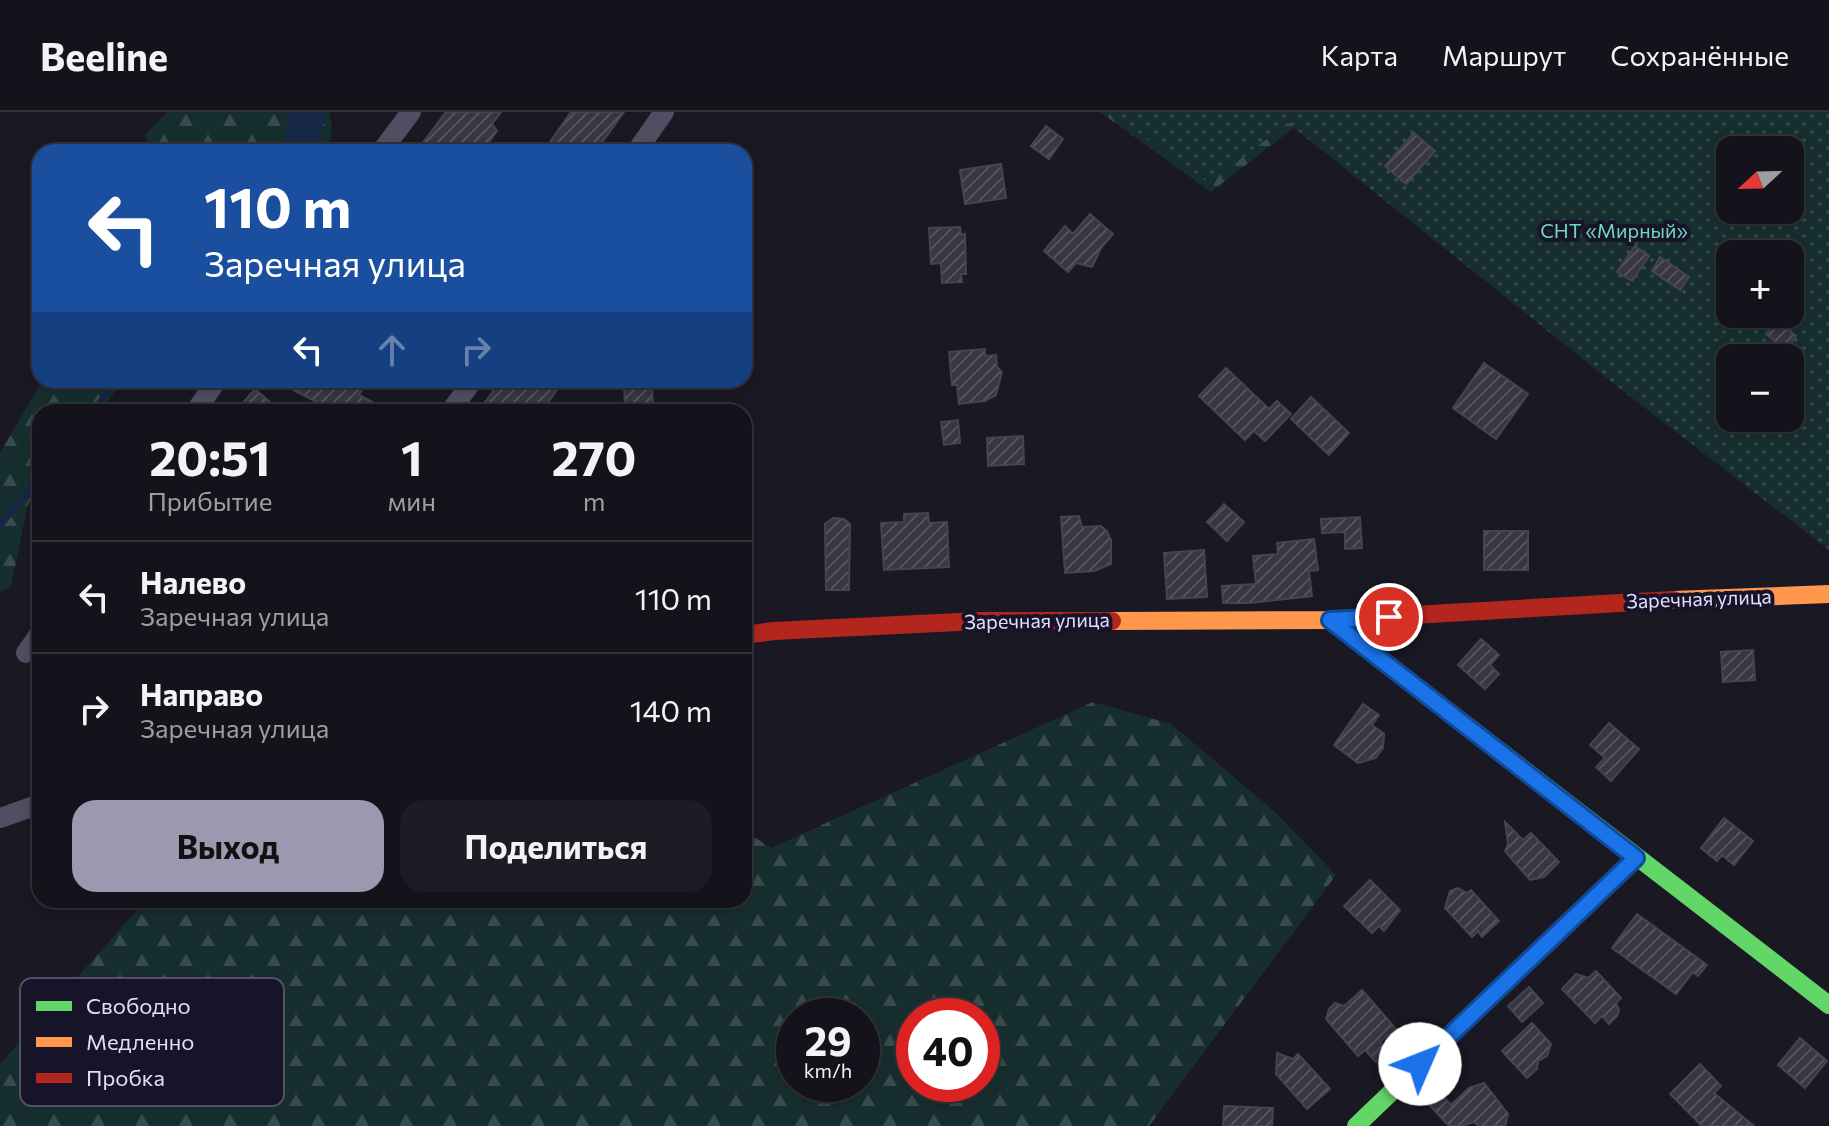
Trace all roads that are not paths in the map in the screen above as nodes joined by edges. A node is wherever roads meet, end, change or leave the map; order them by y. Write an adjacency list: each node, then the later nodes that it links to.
1 (411, 112): 3 (street)
2 (664, 112): 4 (street)
3 (387, 144)
4 (642, 144)
5 (1829, 594): 6 (street, Заречная улица)
6 (1330, 620): 7 (street, Заречная улица); 12 (street)
7 (752, 634)
8 (32, 644): 9 (street)
9 (26, 653)
10 (32, 807): 11 (street)
11 (0, 818)
12 (1636, 858): 13 (street); 14 (street)
13 (1829, 1005)
14 (1356, 1126)

